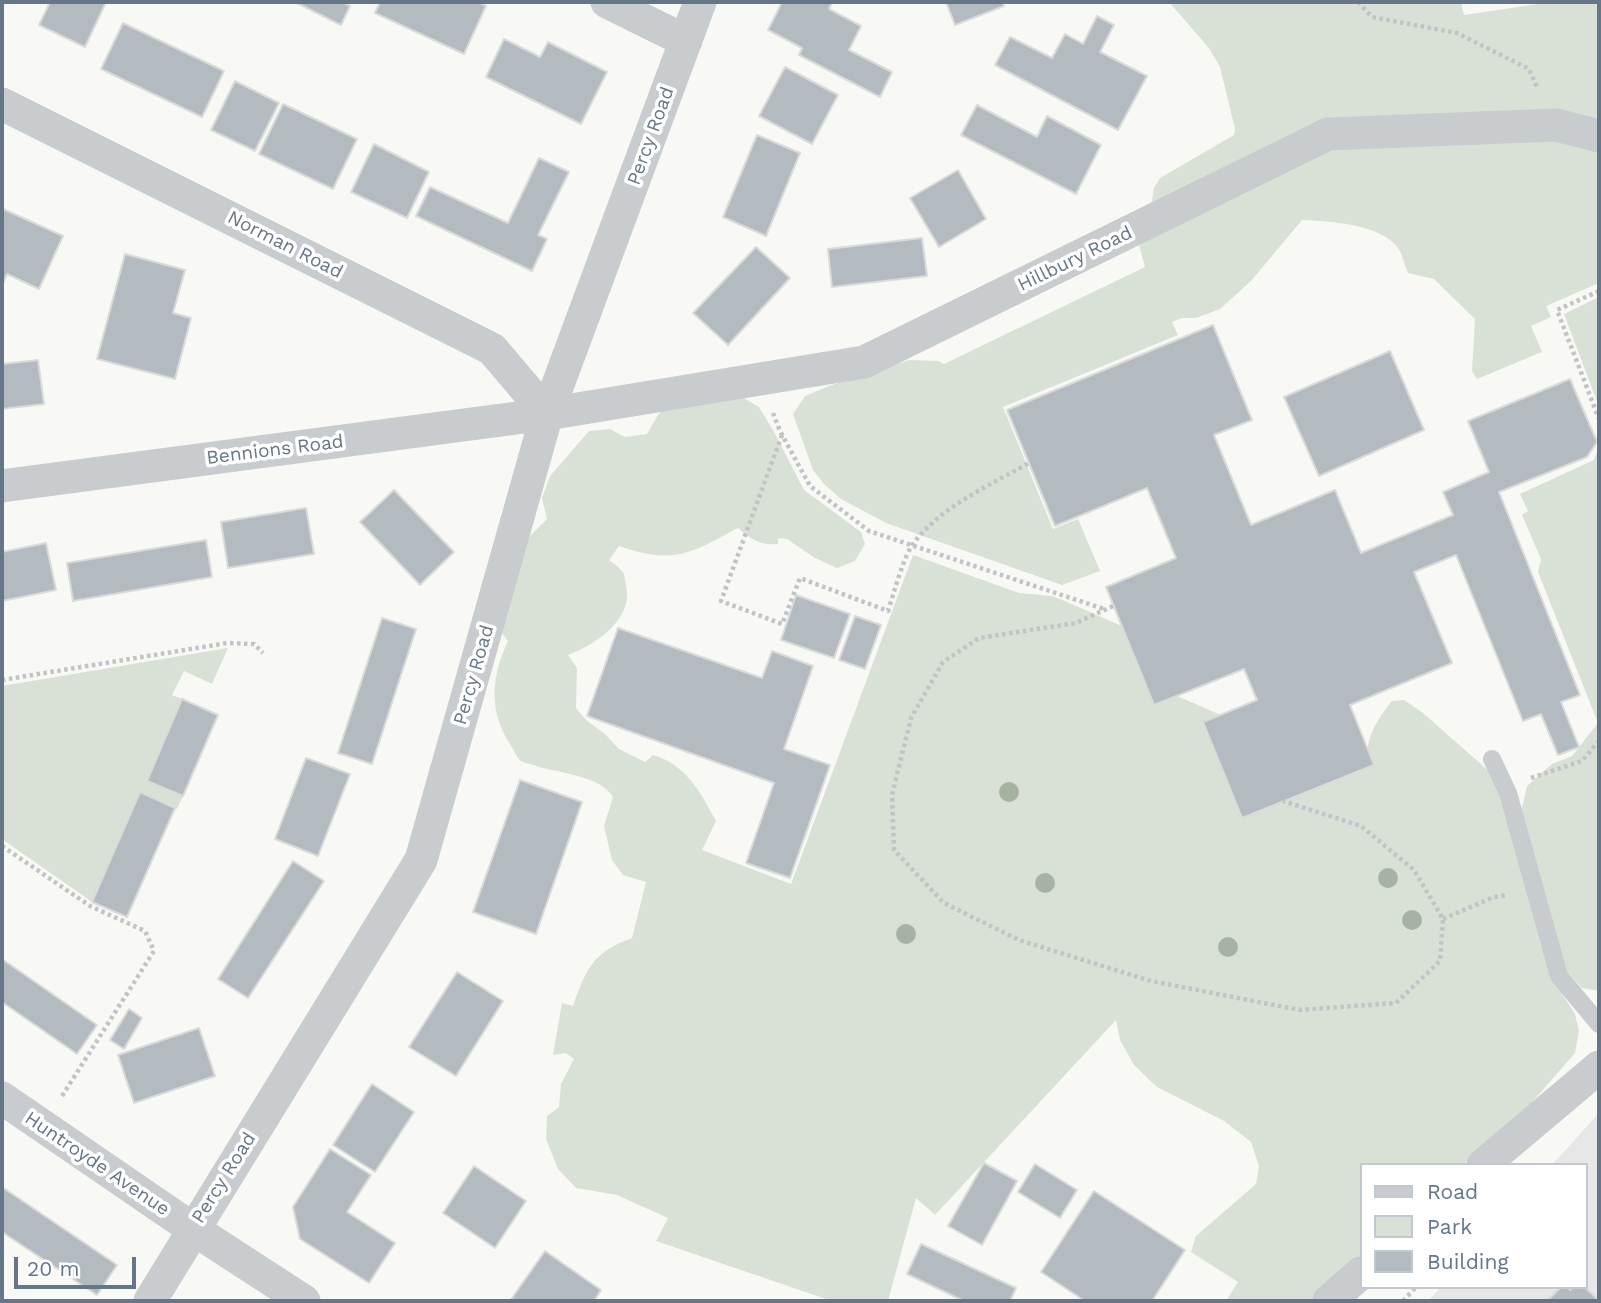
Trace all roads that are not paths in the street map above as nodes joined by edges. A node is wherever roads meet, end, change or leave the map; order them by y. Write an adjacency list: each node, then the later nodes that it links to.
1 (607, 2): 3 (street)
2 (700, 2): 3 (street, Percy Road)
3 (686, 41): 6 (street, Percy Road)
4 (2, 105): 6 (street, Norman Road)
5 (1599, 136): 6 (street, Hillbury Road)
6 (547, 414): 7 (street, Bennions Road); 13 (street, Percy Road)
7 (2, 486)
8 (1492, 759): 9 (lane)
9 (1599, 1024)
10 (1599, 1067): 12 (street)
11 (2, 1098): 13 (street, Huntroyde Avenue)
12 (1485, 1163)
13 (193, 1229): 15 (street, Percy Road); 16 (street, Huntroyde Avenue)
14 (1360, 1274): 17 (street)
15 (150, 1301)
16 (304, 1301)
17 (1329, 1301)

